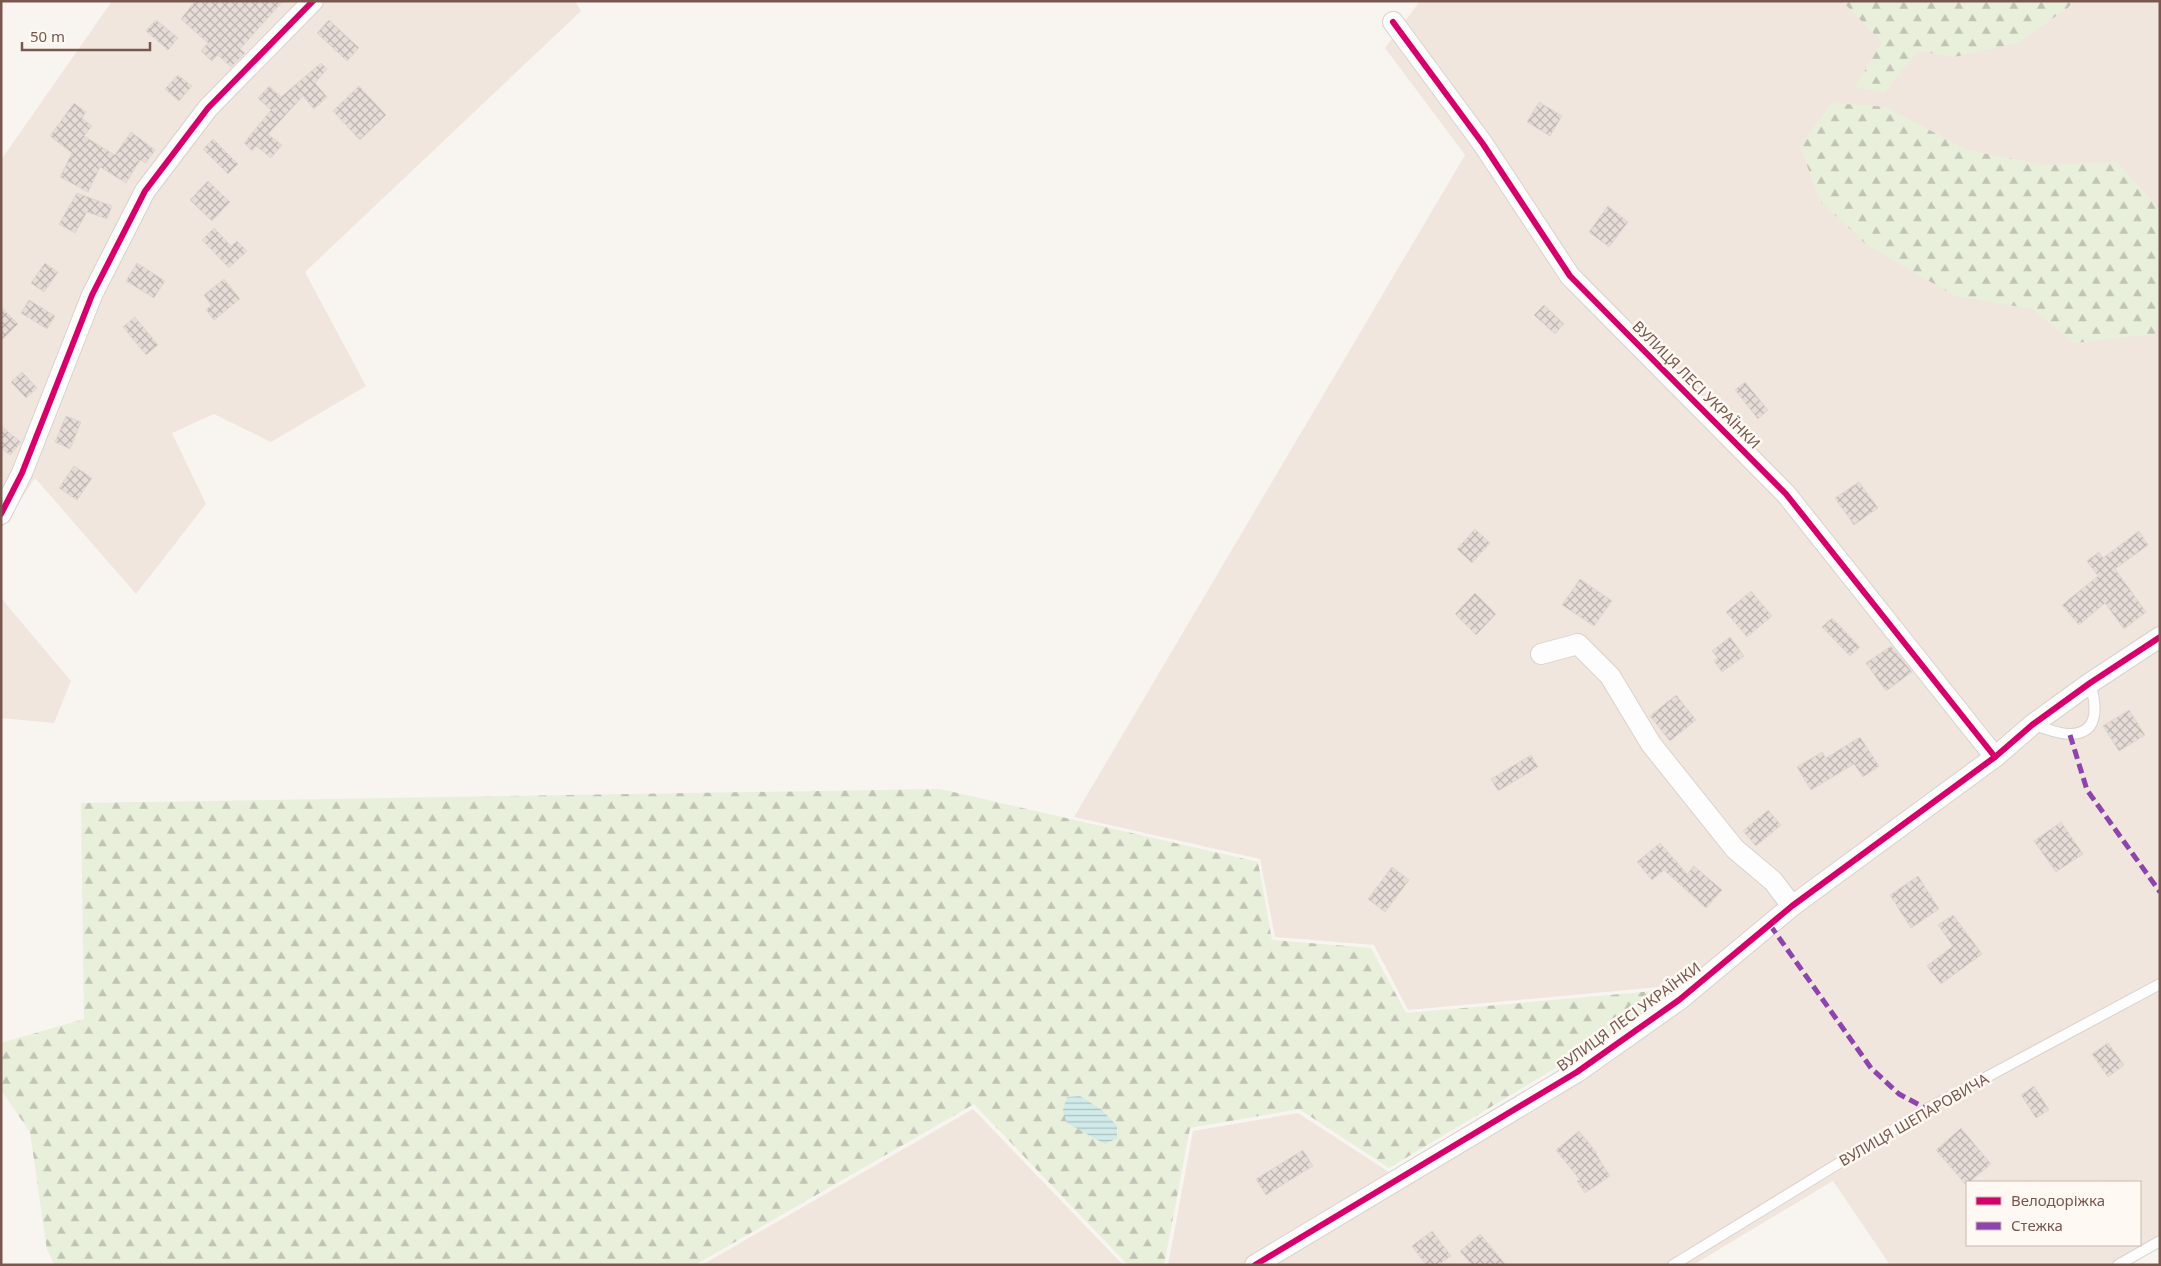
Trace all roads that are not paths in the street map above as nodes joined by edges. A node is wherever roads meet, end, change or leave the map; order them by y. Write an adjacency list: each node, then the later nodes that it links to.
1 (312, 1): 3 (street)
2 (1392, 22): 8 (street, ВУЛИЦЯ ЛЕСІ УКРАЇНКИ)
3 (1, 514)
4 (2160, 637): 6 (street, ВУЛИЦЯ ЛЕСІ УКРАЇНКИ)
5 (1541, 654): 9 (street)
6 (2090, 683): 7 (street, ВУЛИЦЯ ЛЕСІ УКРАЇНКИ); 7 (lane)
7 (2032, 725): 8 (street, ВУЛИЦЯ ЛЕСІ УКРАЇНКИ)
8 (1995, 757): 9 (street, ВУЛИЦЯ ЛЕСІ УКРАЇНКИ)
9 (1792, 906): 12 (street, ВУЛИЦЯ ЛЕСІ УКРАЇНКИ)
10 (2160, 984): 13 (lane, ВУЛИЦЯ ШЕПАРОВИЧА)
11 (2160, 1241): 14 (lane)
12 (1255, 1265)
13 (1673, 1265)
14 (2118, 1265)

